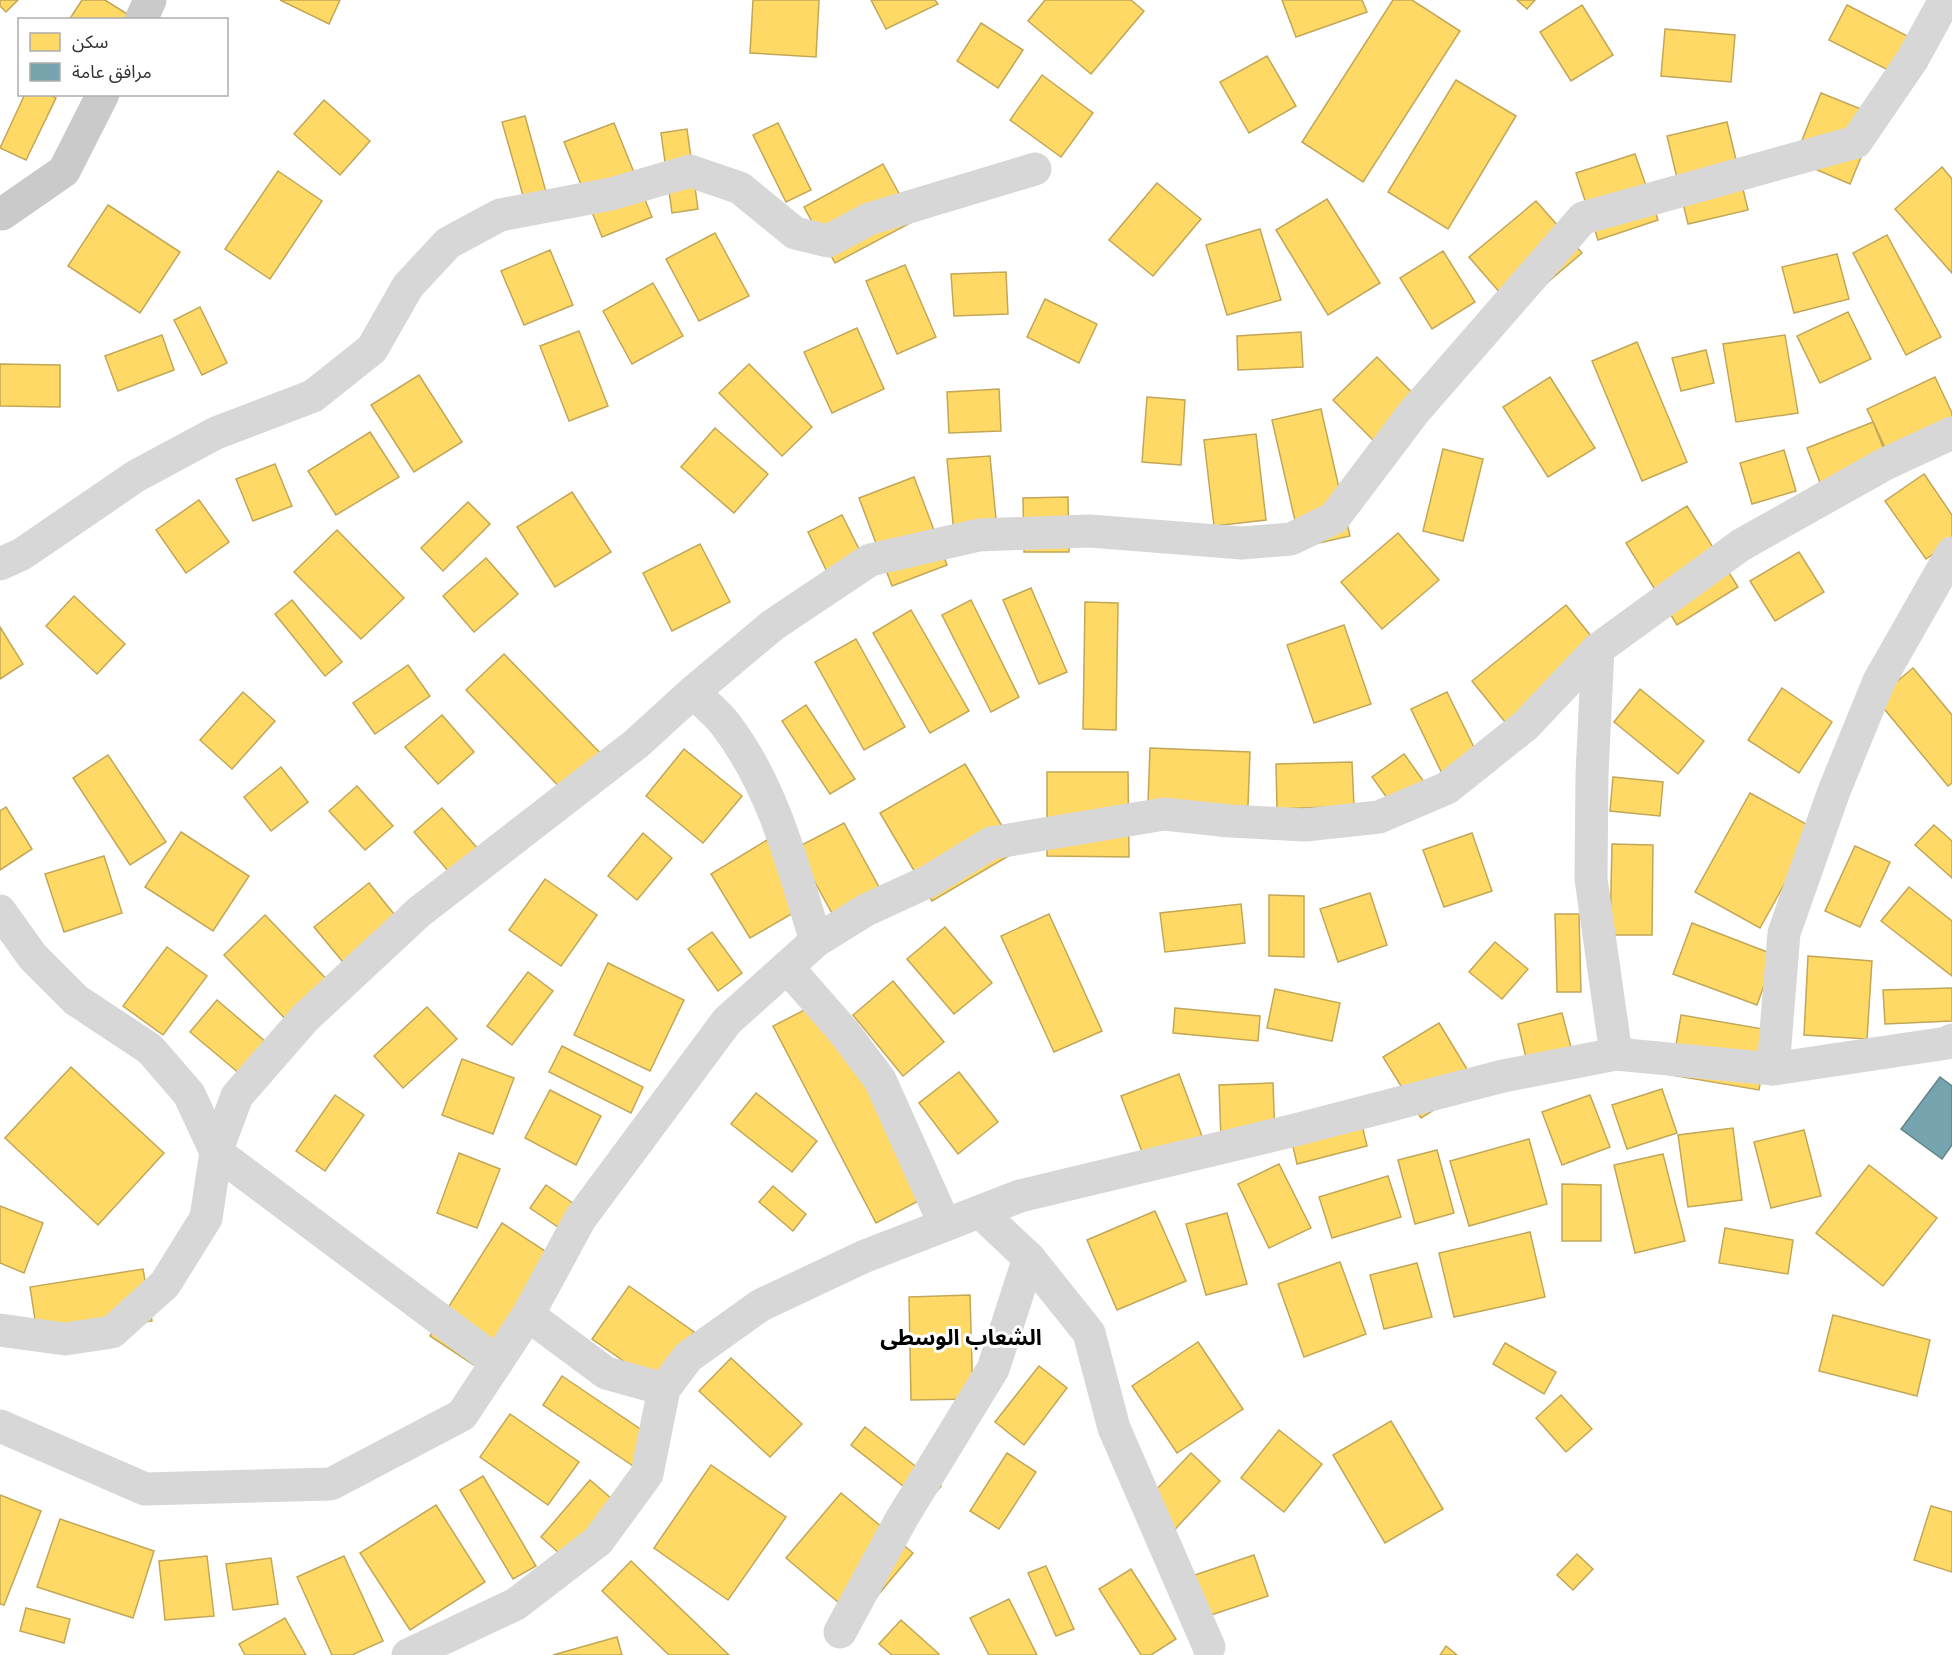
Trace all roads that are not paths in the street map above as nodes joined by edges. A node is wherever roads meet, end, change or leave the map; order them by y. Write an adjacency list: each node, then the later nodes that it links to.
1 (150, 0): 3 (main road)
2 (1945, 0): 11 (street)
3 (142, 18)
4 (102, 96): 6 (main road)
5 (1035, 169): 9 (street)
6 (0, 214)
7 (1952, 433): 10 (street)
8 (1952, 553): 17 (street)
9 (0, 564)
10 (1598, 649): 13 (street); 16 (street)
11 (693, 692): 13 (street); 18 (street)
12 (0, 911): 18 (street)
13 (816, 941): 14 (street)
14 (787, 968): 20 (street); 22 (street)
15 (1952, 1040): 17 (street)
16 (1616, 1054): 17 (street); 19 (street)
17 (1773, 1069)
18 (216, 1152): 23 (street); 24 (street)
19 (980, 1212): 20 (street); 21 (street)
20 (945, 1225): 25 (street)
21 (1029, 1258): 27 (street); 28 (street)
22 (528, 1315): 24 (street); 25 (street)
23 (0, 1330)
24 (497, 1362): 26 (street)
25 (664, 1389): 29 (street)
26 (0, 1426)
27 (840, 1632)
28 (1209, 1647)
29 (408, 1655)

